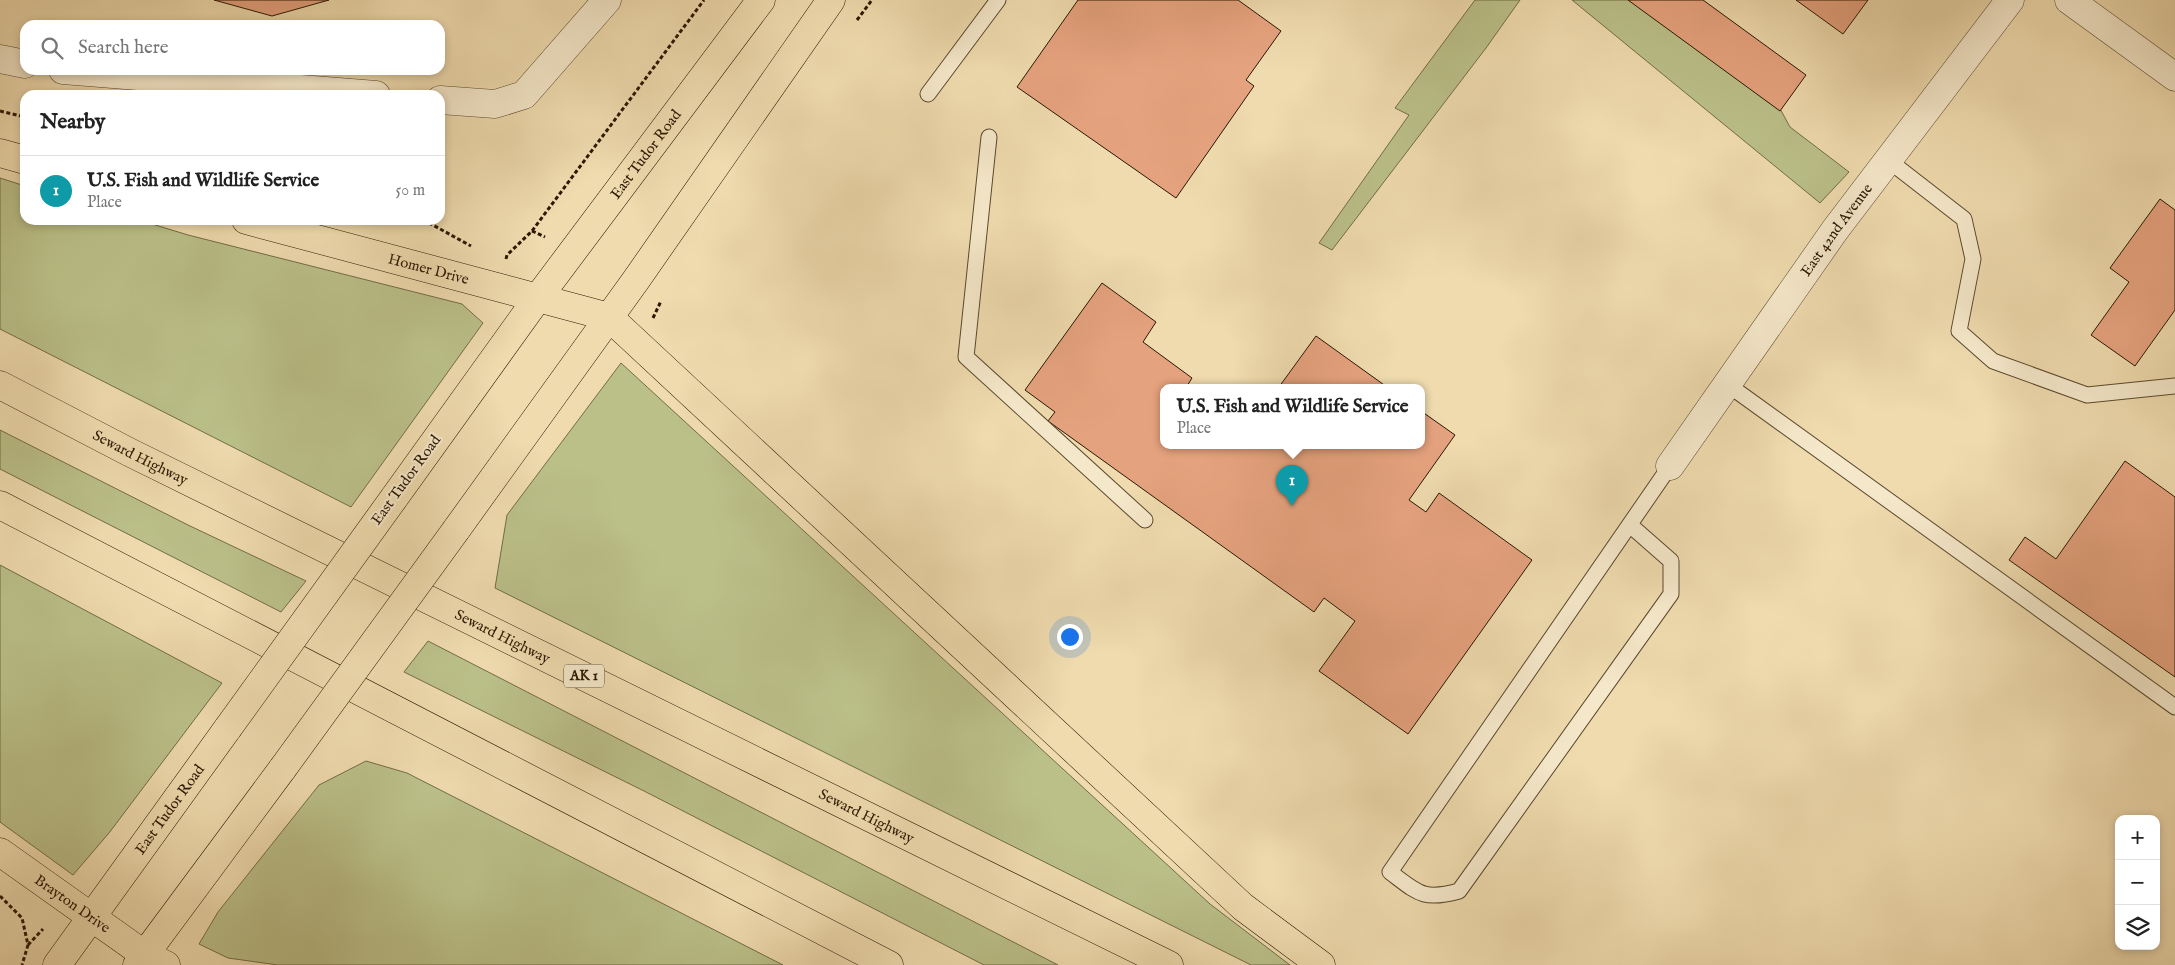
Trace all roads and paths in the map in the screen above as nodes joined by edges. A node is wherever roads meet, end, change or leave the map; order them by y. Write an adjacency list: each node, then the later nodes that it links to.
1 (607, 0): 14 (street)
2 (704, 0): 24 (path)
3 (760, 0): 25 (main road, East Tudor Road)
4 (831, 0): 26 (main road)
5 (998, 0): 13 (lane)
6 (2010, 0): 20 (street, East 42nd Avenue)
7 (2069, 0): 11 (street)
8 (0, 59): 9 (street)
9 (20, 63)
10 (126, 75): 12 (street)
11 (2175, 77)
12 (313, 90)
13 (928, 94)
14 (445, 100)
15 (0, 111): 16 (path)
16 (20, 116)
17 (989, 136): 32 (lane)
18 (0, 153): 19 (main road)
19 (20, 159)
20 (1888, 160): 27 (street, East 42nd Avenue); 29 (lane)
21 (264, 225): 25 (main road, Homer Drive)
22 (433, 225): 23 (path)
23 (478, 250)
24 (500, 254)
25 (537, 299): 26 (main road, Homer Drive); 37 (main road, East Tudor Road, bridge)
26 (610, 317): 38 (main road, bridge); 43 (main road)
27 (1727, 384): 30 (street, East 42nd Avenue); 34 (lane)
28 (0, 385): 42 (main road, Seward Highway / AK 1)
29 (2175, 386)
30 (1670, 466): 33 (lane)
31 (0, 505): 41 (main road)
32 (1145, 520)
33 (1630, 525): 33 (lane)
34 (2175, 707)
35 (0, 852): 37 (main road, Brayton Drive)
36 (0, 896): 39 (path)
37 (91, 918): 38 (main road, Brayton Drive); 40 (main road, East Tudor Road)
38 (149, 962)
39 (22, 965)
40 (57, 965)
41 (889, 965)
42 (1169, 965)
43 (1321, 965)

